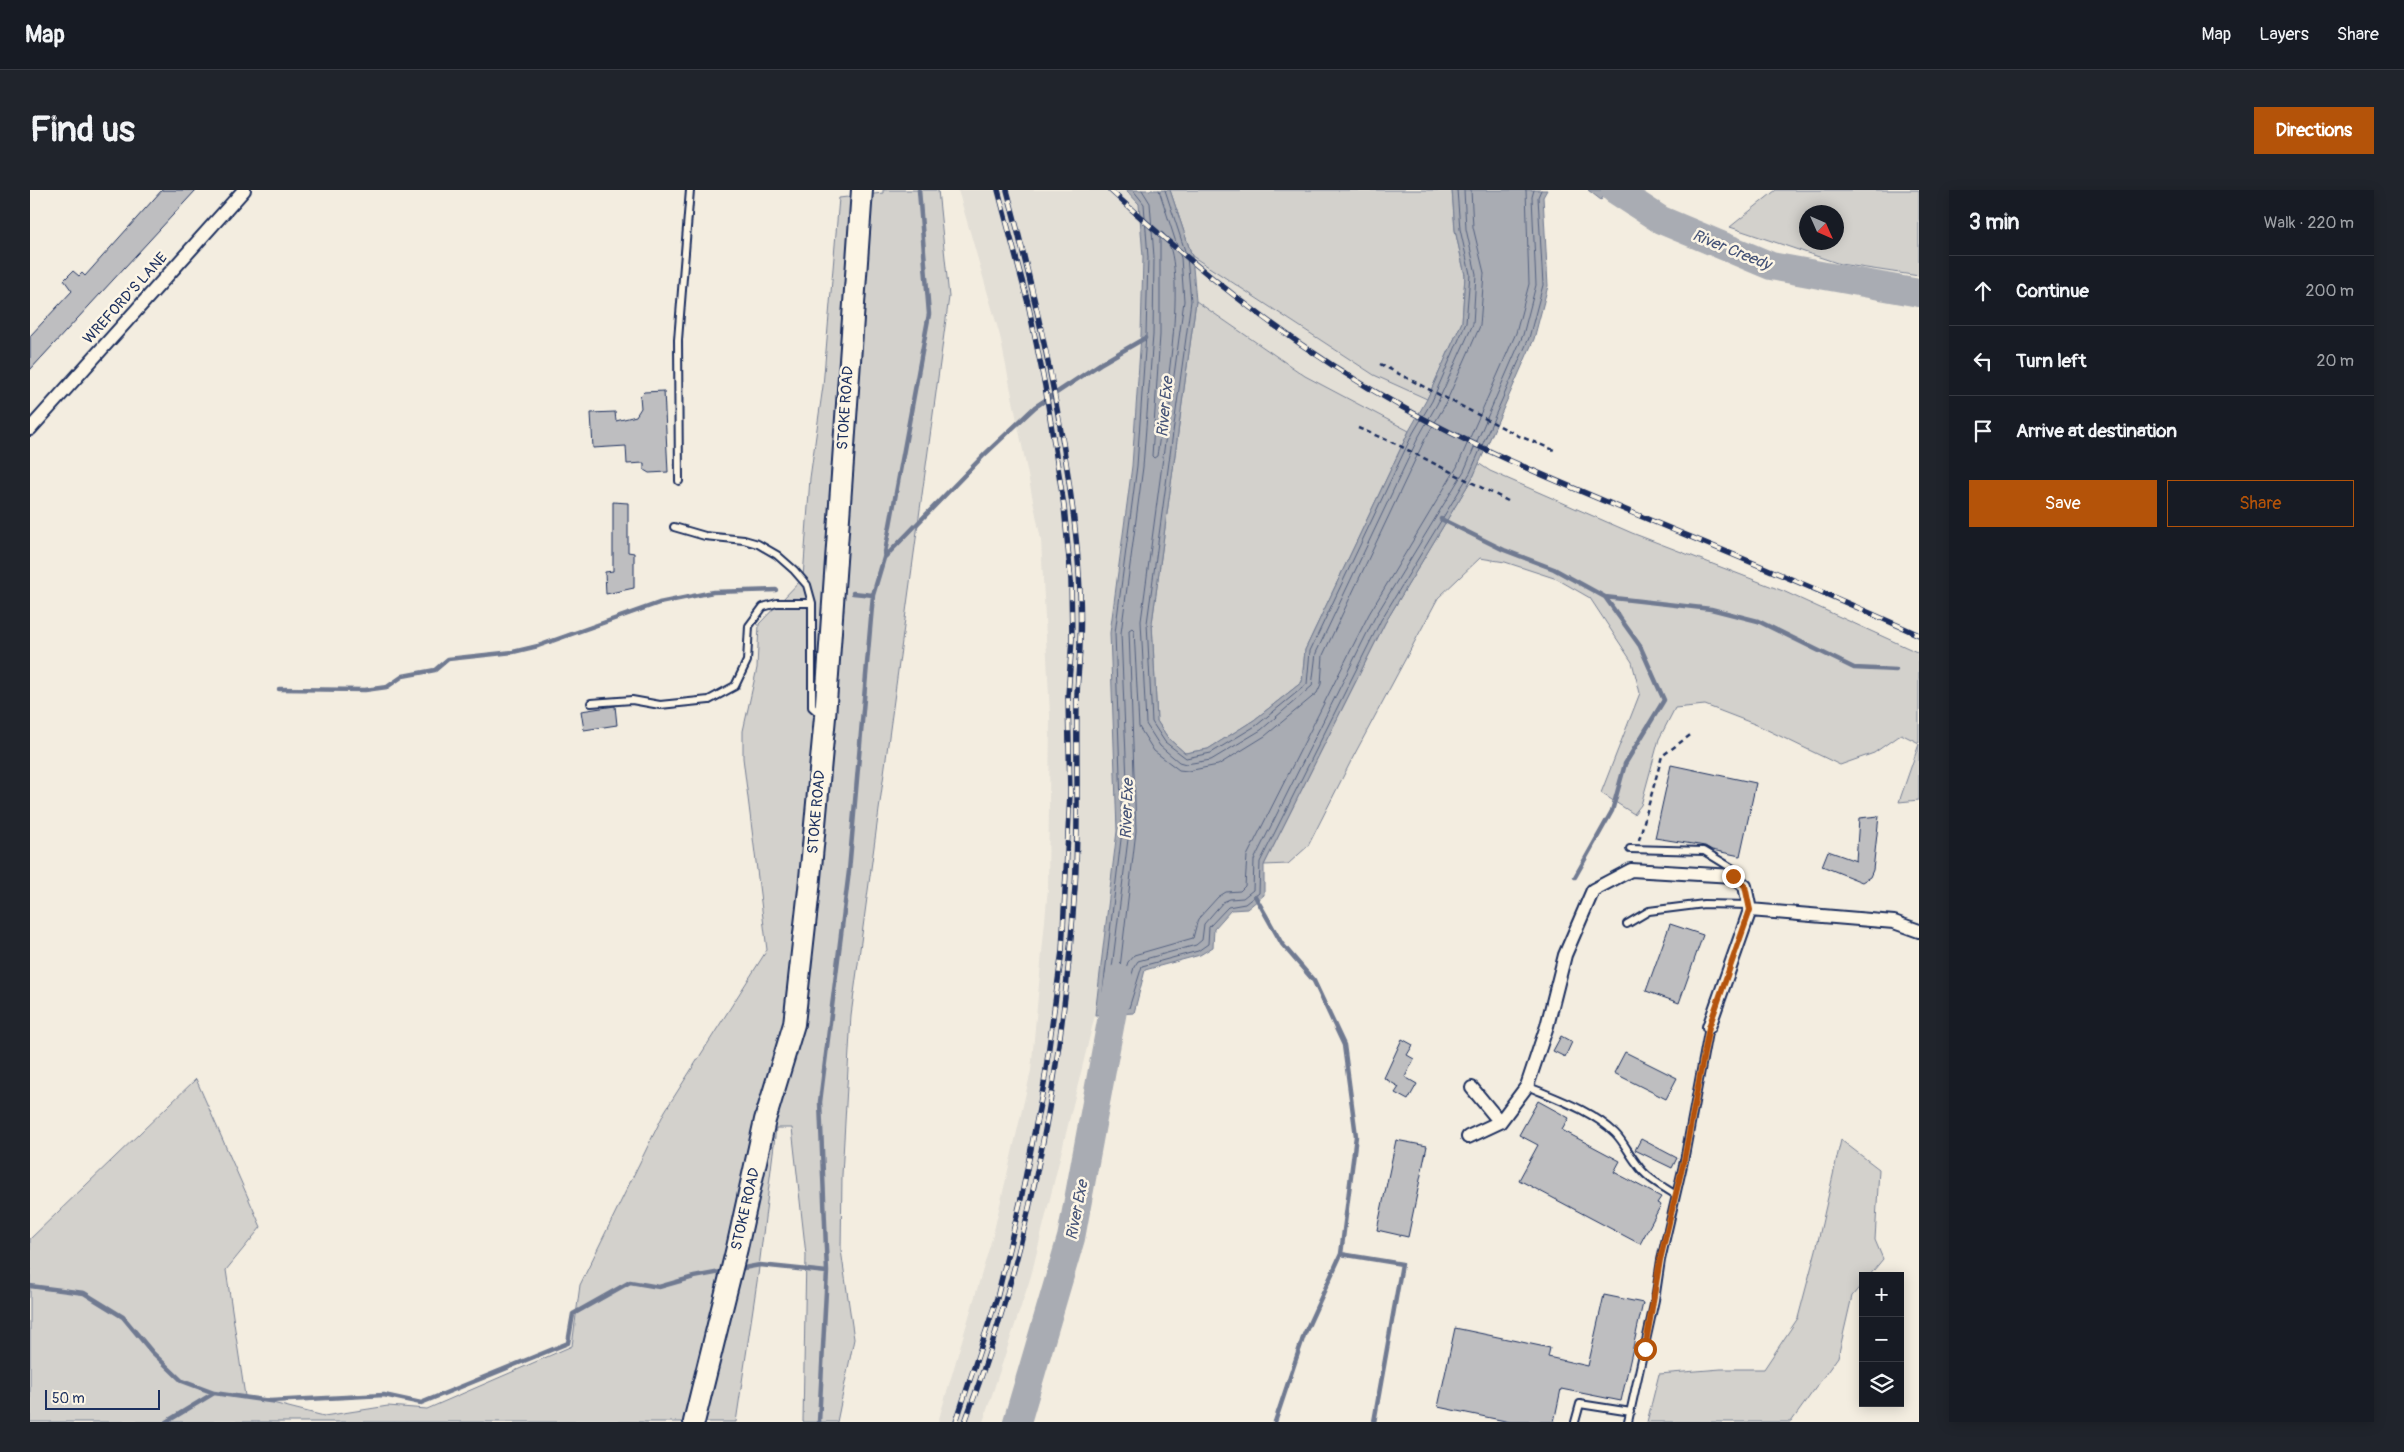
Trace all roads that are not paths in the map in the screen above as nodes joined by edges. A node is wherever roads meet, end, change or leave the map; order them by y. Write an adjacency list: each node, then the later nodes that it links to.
1 (244, 190): 4 (street, WREFORD'S LANE)
2 (690, 190): 5 (lane)
3 (862, 190): 9 (main road, STOKE ROAD)
4 (30, 429)
5 (679, 481)
6 (674, 527): 7 (lane)
7 (812, 603): 8 (lane); 9 (lane)
8 (591, 703)
9 (825, 717): 22 (main road, STOKE ROAD)
10 (1630, 849): 11 (lane)
11 (1733, 876): 12 (street); 16 (street)
12 (1750, 908): 13 (lane); 14 (street); 15 (street)
13 (1627, 924)
14 (1919, 931)
15 (1709, 1027): 20 (lane)
16 (1527, 1086): 18 (street); 20 (lane)
17 (1472, 1088): 18 (street)
18 (1500, 1122): 19 (street)
19 (1468, 1137)
20 (1676, 1195): 21 (lane)
21 (1630, 1412): 23 (lane); 24 (lane)
22 (694, 1422)
23 (1575, 1422)
24 (1628, 1422)

